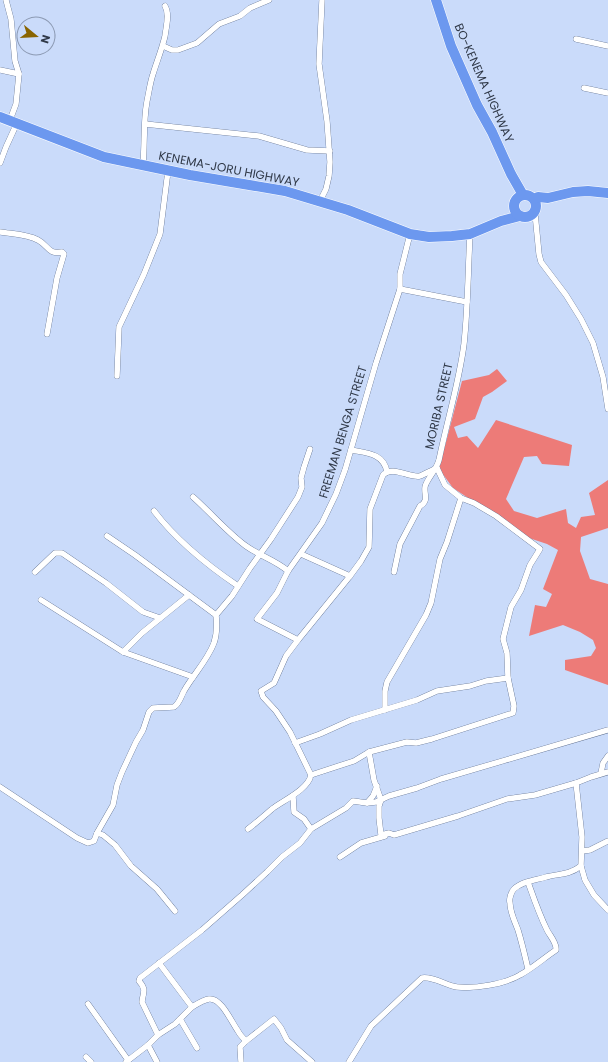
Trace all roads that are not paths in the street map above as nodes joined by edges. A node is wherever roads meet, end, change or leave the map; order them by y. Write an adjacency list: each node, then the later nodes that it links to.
1 (6, 0): 10 (street)
2 (269, 0): 7 (street)
3 (322, 0): 15 (street)
4 (436, 0): 20 (highway, BO-KENEMA HIGHWAY)
5 (165, 6): 7 (street)
6 (576, 38): 8 (street)
7 (163, 46): 14 (street)
8 (608, 46)
9 (0, 70): 10 (street)
10 (18, 74): 13 (street)
11 (584, 88): 12 (street)
12 (608, 93)
13 (9, 120): 16 (street); 17 (highway, KENEMA-JORU HIGHWAY)
14 (145, 124): 15 (street); 17 (street)
15 (330, 151): 21 (street)
16 (0, 163)
17 (143, 165): 18 (highway, KENEMA-JORU HIGHWAY)
18 (168, 171): 21 (highway, KENEMA-JORU HIGHWAY); 30 (street)
19 (608, 194): 22 (highway)
20 (520, 196): 22 (highway); 23 (highway)
21 (320, 201): 25 (highway, KENEMA-JORU HIGHWAY)
22 (535, 207): 23 (highway); 31 (street)
23 (517, 212): 26 (highway, KENEMA-JORU HIGHWAY)
24 (0, 232): 29 (street)
25 (410, 234): 26 (highway, KENEMA-JORU HIGHWAY); 27 (street, FREEMAN BENGA STREET)
26 (470, 234): 28 (street, MORIBA STREET)
27 (400, 289): 28 (street); 33 (street, FREEMAN BENGA STREET)
28 (467, 302): 34 (street, MORIBA STREET)
29 (47, 334)
30 (117, 376)
31 (608, 409)
32 (310, 449): 41 (street)
33 (351, 450): 35 (street); 40 (street, FREEMAN BENGA STREET)
34 (437, 468): 35 (street); 37 (street); 44 (street, MORIBA STREET)
35 (386, 472): 45 (street)
36 (194, 497): 41 (street)
37 (460, 498): 54 (street); 55 (street)
38 (154, 510): 46 (street)
39 (107, 536): 47 (street)
40 (301, 554): 42 (street, FREEMAN BENGA STREET); 45 (street)
41 (260, 555): 42 (street); 46 (street)
42 (288, 571): 51 (street, FREEMAN BENGA STREET)
43 (35, 572): 50 (street)
44 (394, 572)
45 (350, 576): 51 (street)
46 (238, 586): 49 (street)
47 (189, 595): 49 (street); 50 (street)
48 (41, 600): 52 (street)
49 (216, 615): 53 (street)
50 (160, 618): 52 (street)
51 (298, 640): 57 (street)
52 (124, 652): 53 (street)
53 (193, 677): 71 (street)
54 (508, 678): 55 (street); 58 (street)
55 (385, 710): 57 (street)
56 (608, 730): 67 (street)
57 (295, 743): 62 (street)
58 (369, 752): 62 (street); 64 (street)
59 (608, 756): 61 (street)
60 (608, 772): 61 (street)
61 (601, 773): 63 (street)
62 (311, 775): 66 (street)
63 (576, 783): 72 (street); 74 (street)
64 (377, 786): 67 (street); 68 (street)
65 (0, 787): 71 (street)
66 (294, 796): 69 (street); 70 (street)
67 (380, 800): 68 (street); 72 (street)
68 (367, 803): 70 (street)
69 (248, 829)
70 (311, 829): 80 (street)
71 (97, 833): 79 (street)
72 (390, 834): 75 (street)
73 (608, 841): 74 (street)
74 (582, 851): 76 (street)
75 (340, 857)
76 (581, 866): 77 (street); 78 (street)
77 (528, 882): 81 (street); 81 (street)
78 (608, 910)
79 (175, 911)
80 (159, 963): 83 (street); 85 (street)
81 (528, 969): 95 (street)
82 (88, 1004): 90 (street)
83 (192, 1007): 84 (street); 86 (street)
84 (180, 1020): 85 (street); 88 (street)
85 (158, 1035): 87 (street)
86 (246, 1041): 93 (street); 94 (street)
87 (148, 1045): 90 (street); 92 (street)
88 (197, 1048)
89 (86, 1057): 91 (street)
90 (127, 1061)
91 (91, 1062)
92 (157, 1062)
93 (241, 1062)
94 (312, 1062)
95 (349, 1062)

